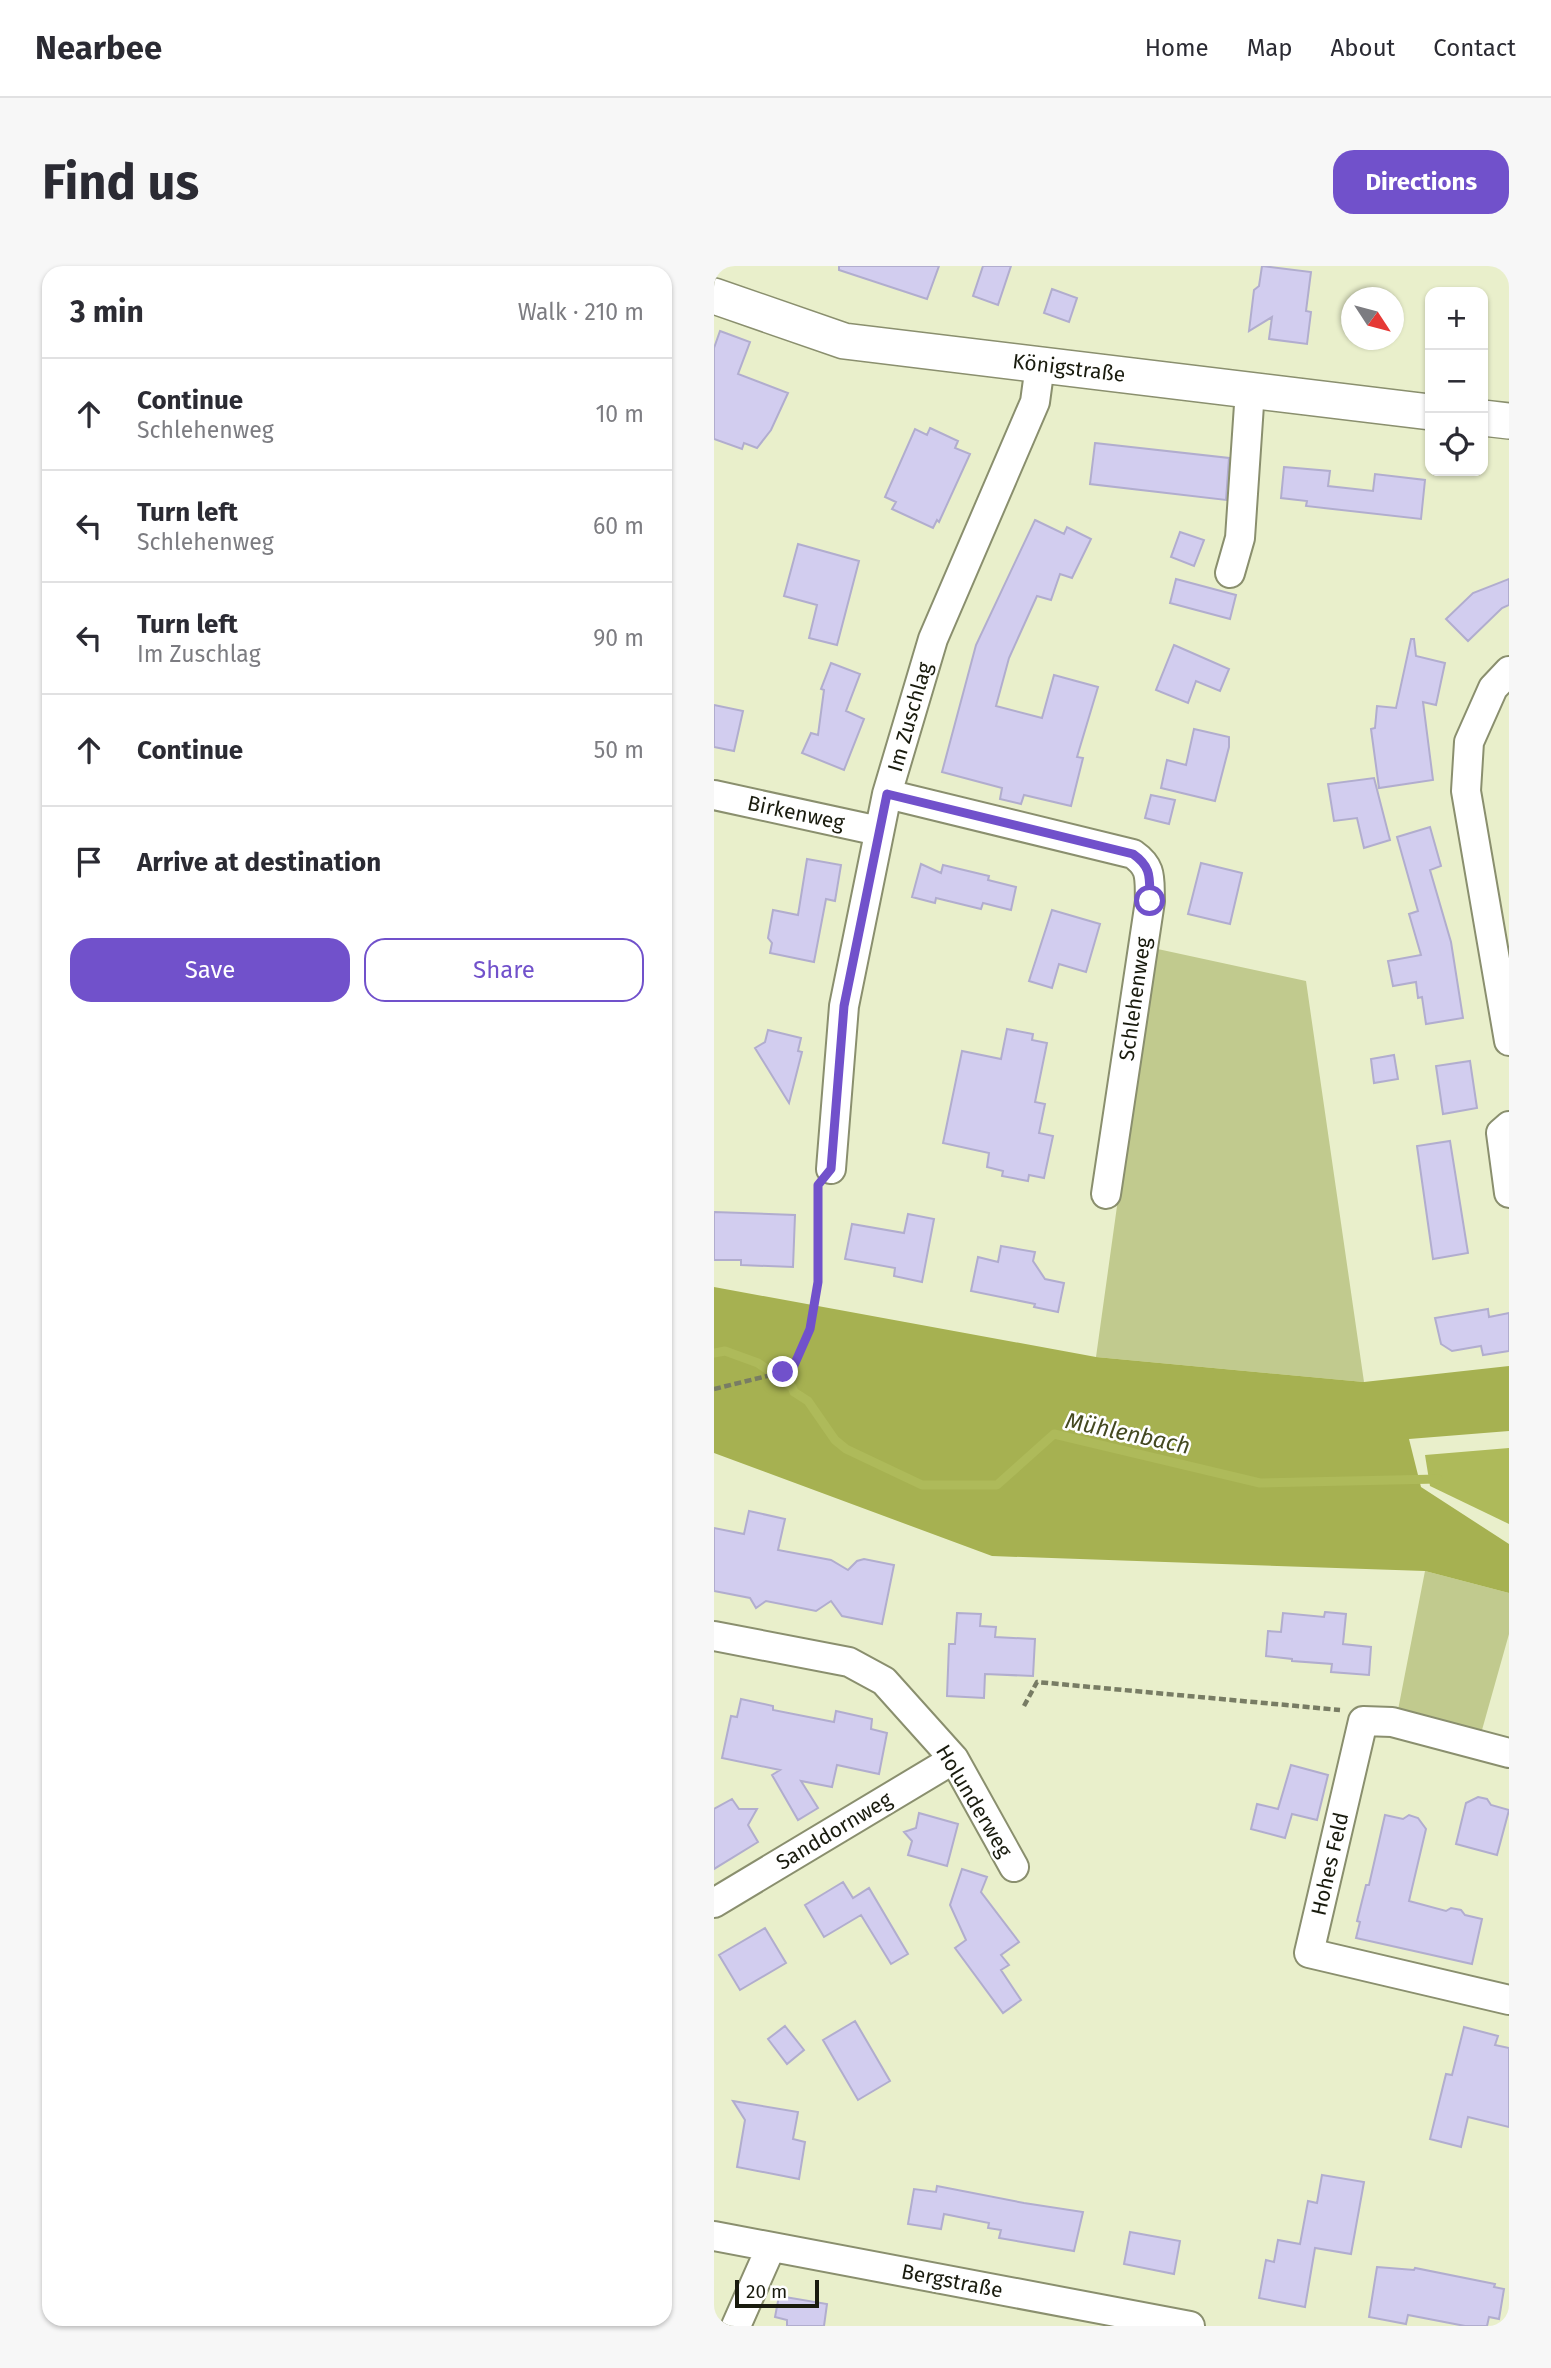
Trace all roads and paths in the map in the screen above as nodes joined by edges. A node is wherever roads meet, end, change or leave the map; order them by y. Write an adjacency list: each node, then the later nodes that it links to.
1 (714, 296): 2 (main road, Königstraße)
2 (1040, 365): 3 (main road, Königstraße); 9 (street, Im Zuschlag)
3 (1250, 390): 4 (main road, Königstraße); 7 (street)
4 (1425, 411)
5 (1488, 419): 6 (main road)
6 (1509, 421)
7 (1230, 573)
8 (1509, 671): 12 (street)
9 (887, 794): 11 (street, Im Zuschlag); 16 (street, Schlehenweg)
10 (714, 795): 11 (street, Birkenweg)
11 (879, 831): 14 (street, Im Zuschlag)
12 (1509, 1041)
13 (1509, 1126): 15 (street)
14 (831, 1169): 17 (path)
15 (1509, 1193)
16 (1106, 1194)
17 (714, 1389)
18 (714, 1636): 22 (street, Holunderweg)
19 (1024, 1706): 20 (path)
20 (1363, 1721): 21 (street); 25 (street, Hohes Feld)
21 (1509, 1753)
22 (954, 1759): 23 (street, Holunderweg); 24 (street, Sanddornweg)
23 (1014, 1867)
24 (714, 1903)
25 (1509, 2000)
26 (714, 2236): 27 (street, Bergstraße)
27 (771, 2247): 28 (street); 29 (street, Bergstraße)
28 (736, 2326)
29 (1190, 2326)

